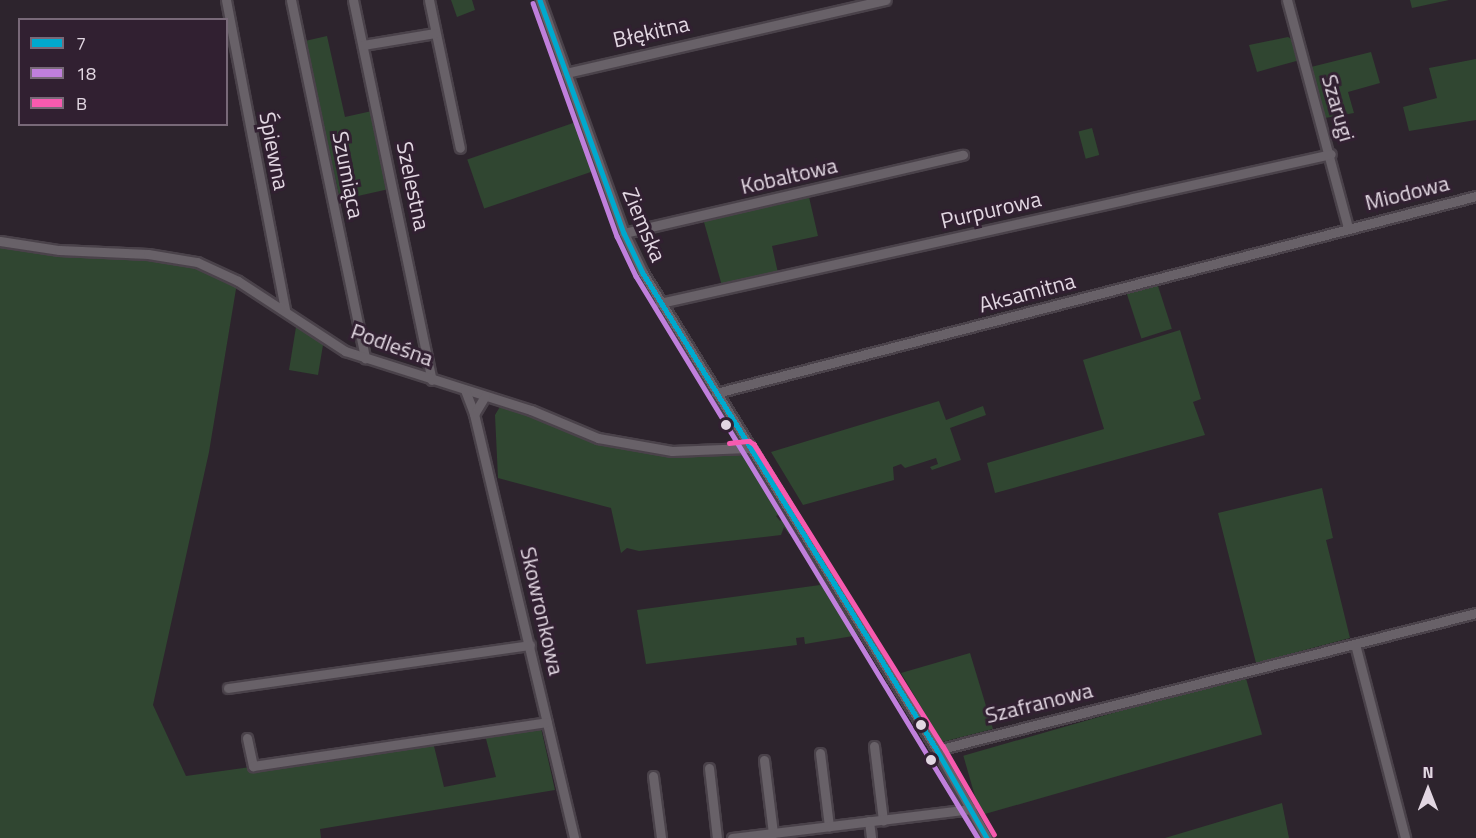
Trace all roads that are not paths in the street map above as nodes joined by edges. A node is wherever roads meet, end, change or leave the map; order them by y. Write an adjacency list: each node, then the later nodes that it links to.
1 (226, 0): 19 (street, Śpiewna)
2 (291, 0): 20 (street, Szumiąca)
3 (353, 0): 9 (street, Szelestna)
4 (429, 0): 8 (street)
5 (540, 0): 10 (street, Ziemska)
6 (886, 0): 10 (street, Błękitna)
7 (1287, 0): 12 (street, Szarugi)
8 (435, 33): 9 (street); 11 (street)
9 (363, 45): 21 (street, Szelestna)
10 (566, 73): 16 (street, Ziemska)
11 (460, 148)
12 (1330, 154): 15 (street, Szarugi); 18 (street, Purpurowa)
13 (963, 155): 16 (street, Kobaltowa)
14 (1476, 196): 15 (street, Miodowa)
15 (1348, 227): 23 (street, Aksamitna)
16 (624, 233): 18 (street, Ziemska)
17 (0, 241): 19 (street, Podleśna)
18 (660, 303): 23 (street, Ziemska)
19 (285, 309): 20 (street, Podleśna)
20 (365, 358): 21 (street, Podleśna)
21 (432, 380): 22 (street, Podleśna)
22 (465, 390): 24 (street, Podleśna); 25 (street, Skowronkowa)
23 (716, 393): 26 (street, Ziemska)
24 (485, 396): 25 (street); 26 (street, Podleśna)
25 (474, 414): 29 (street, Skowronkowa)
26 (748, 448): 34 (street, Ziemska)
27 (1476, 613): 28 (street, Szafranowa)
28 (1355, 644): 34 (street, Szafranowa); 52 (street)
29 (530, 645): 30 (street); 31 (street, Skowronkowa)
30 (228, 688)
31 (547, 722): 32 (street); 45 (street, Skowronkowa)
32 (247, 738)
33 (874, 746): 40 (street)
34 (937, 750): 39 (street, Ziemska)
35 (820, 753): 42 (street)
36 (764, 760): 43 (street)
37 (709, 768): 47 (street)
38 (653, 776): 46 (street)
39 (971, 809): 40 (street); 51 (street, Ziemska)
40 (883, 820): 41 (street)
41 (867, 822): 42 (street); 49 (street); 50 (street)
42 (829, 826): 44 (street)
43 (773, 833): 44 (street); 48 (street)
44 (800, 834)
45 (574, 838)
46 (661, 838)
47 (717, 838)
48 (733, 838)
49 (866, 838)
50 (872, 838)
51 (987, 838)
52 (1405, 838)

